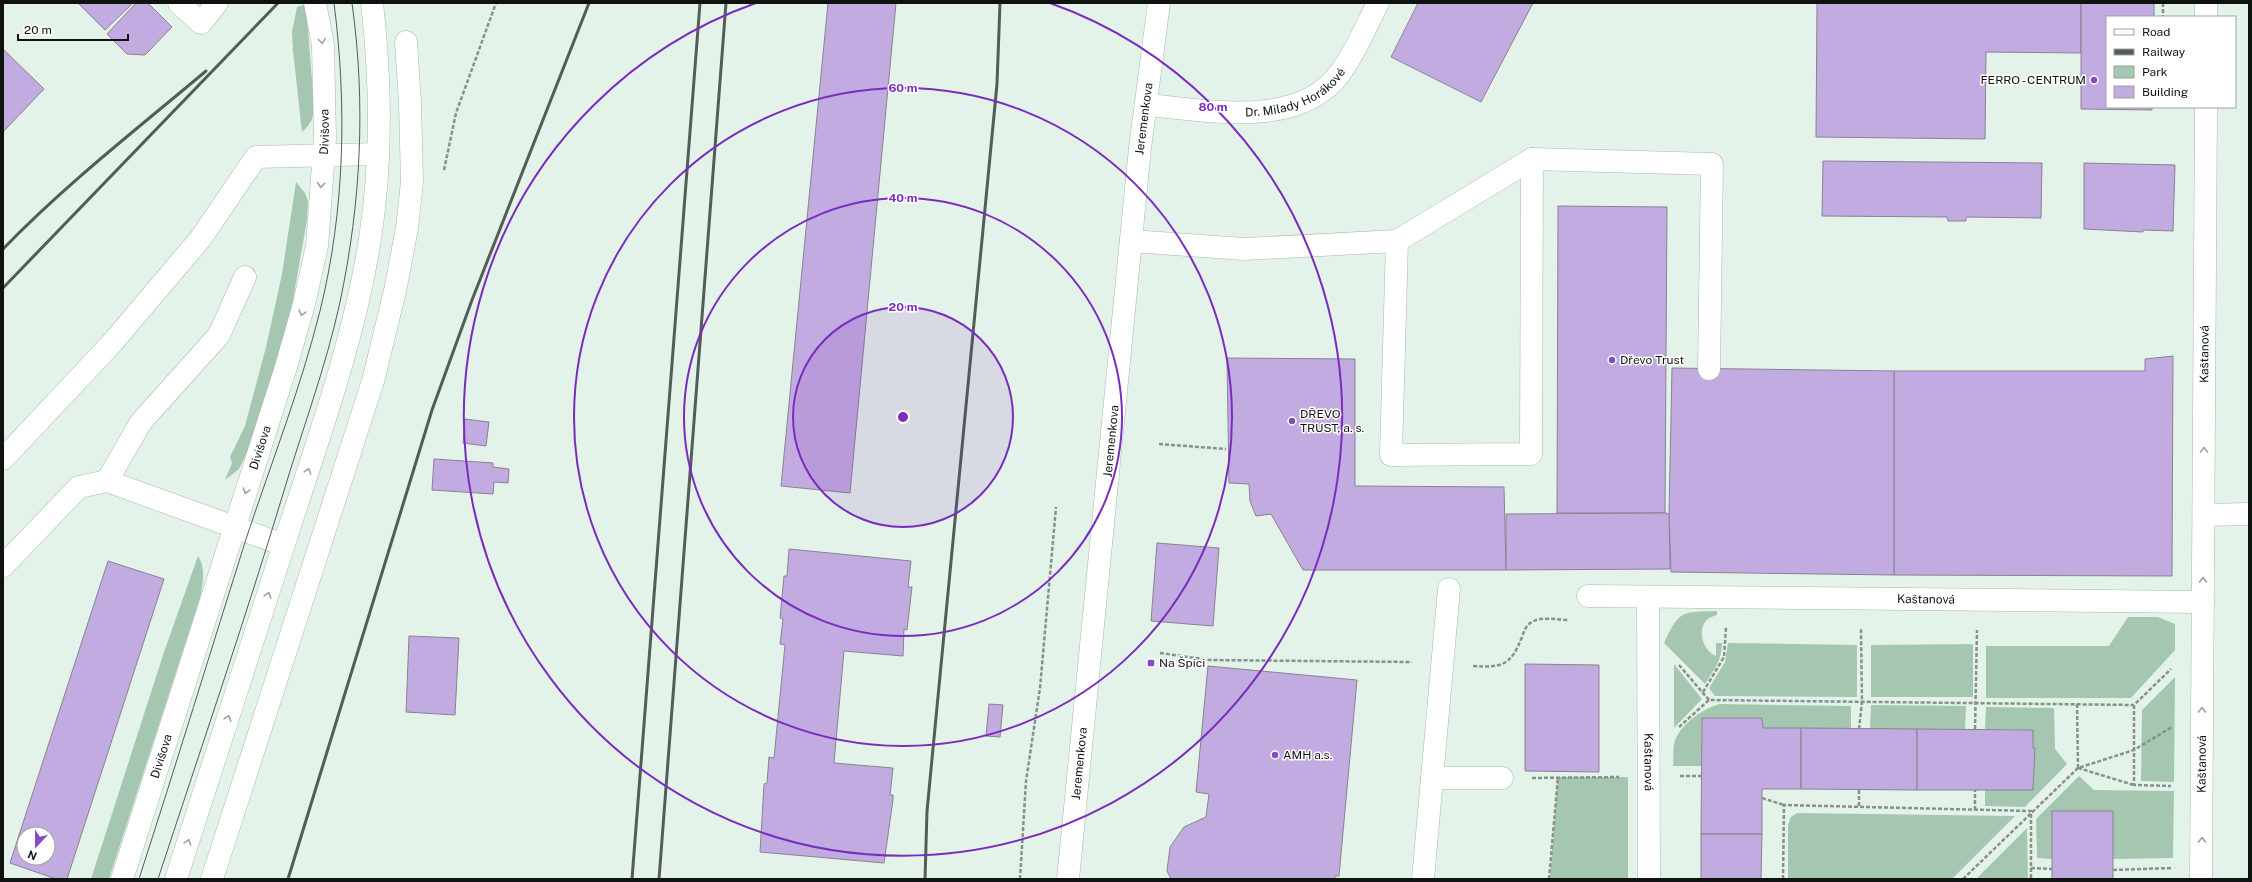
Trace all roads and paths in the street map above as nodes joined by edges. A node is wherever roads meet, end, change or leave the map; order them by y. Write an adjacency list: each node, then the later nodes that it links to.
1 (179, 3): 2 (street)
2 (217, 3)
3 (316, 3): 15 (street, Divišova, one-way to 15)
4 (372, 3): 14 (street)
5 (1159, 3): 12 (street, Jeremenkova)
6 (1378, 3): 12 (street, Dr. Milady Horákové)
7 (2162, 3): 9 (path)
8 (2206, 3): 10 (street)
9 (2163, 16)
10 (2206, 16)
11 (406, 42): 72 (street)
12 (1147, 105): 17 (street, Jeremenkova)
13 (2206, 108): 27 (street, Kaštanová, one-way to 13)
14 (377, 154): 15 (street); 29 (street, one-way to 14)
15 (323, 156): 23 (street); 28 (street, Divišova, one-way to 28)
16 (1532, 159): 18 (street); 18 (street); 20 (street)
17 (1131, 241): 18 (street); 74 (street, Jeremenkova)
18 (1397, 241)
19 (245, 277): 24 (street)
20 (1709, 369)
21 (1159, 444): 22 (path)
22 (1226, 449)
23 (3, 459)
24 (108, 481): 28 (street); 30 (street)
25 (1056, 507): 73 (path)
26 (2249, 514): 27 (street)
27 (2204, 515): 37 (street, Kaštanová, one-way to 27)
28 (234, 527): 29 (street); 70 (street, Divišova)
29 (284, 545): 71 (street, one-way to 29)
30 (3, 566)
31 (1449, 588): 55 (street)
32 (1588, 596): 33 (street, Kaštanová)
33 (1648, 597): 34 (street, Kaštanová); 52 (street, Kaštanová)
34 (1728, 597): 35 (street, Kaštanová); 40 (path)
35 (1860, 599): 36 (street, Kaštanová); 42 (path)
36 (1977, 600): 37 (street, Kaštanová); 43 (path)
37 (2203, 602): 82 (street, Kaštanová, one-way to 37)
38 (1674, 659): 40 (path)
39 (2174, 666): 45 (path)
40 (1703, 692): 41 (path)
41 (1709, 700): 42 (path); 49 (path)
42 (1862, 702): 43 (path); 47 (path)
43 (1976, 702): 44 (path); 48 (path)
44 (2077, 704): 45 (path); 51 (path)
45 (2134, 705): 50 (path)
46 (2173, 726): 50 (path)
47 (1859, 729)
48 (1975, 729)
49 (1676, 730)
50 (2134, 750): 51 (path); 57 (path)
51 (2078, 768): 57 (path); 65 (path)
52 (1649, 776): 53 (path); 54 (path); 78 (street, Kaštanová)
53 (1701, 776)
54 (1558, 777): 56 (path); 77 (path)
55 (1432, 778): 56 (street); 75 (street)
56 (1502, 778)
57 (2134, 785): 58 (path)
58 (2178, 786)
59 (1859, 790): 63 (path)
60 (1975, 790): 64 (path)
61 (1762, 798): 62 (path)
62 (1784, 805): 63 (path); 79 (path)
63 (1859, 808): 64 (path)
64 (1975, 810): 65 (path)
65 (2031, 811): 66 (path); 80 (path)
66 (2031, 868): 67 (path); 81 (path)
67 (2052, 868)
68 (2177, 868): 69 (path)
69 (2113, 870)
70 (122, 879)
71 (176, 879)
72 (212, 879)
73 (1020, 879)
74 (1068, 879)
75 (1423, 879): 76 (street)
76 (1426, 879)
77 (1549, 879)
78 (1649, 879)
79 (1783, 879)
80 (1963, 879)
81 (2031, 879)
82 (2201, 879)

